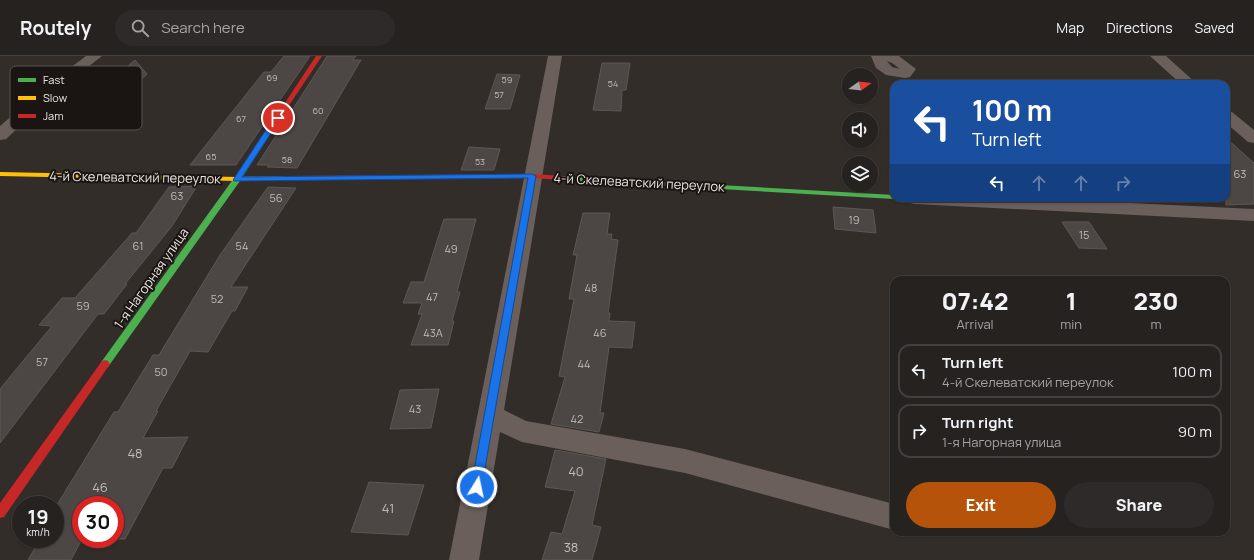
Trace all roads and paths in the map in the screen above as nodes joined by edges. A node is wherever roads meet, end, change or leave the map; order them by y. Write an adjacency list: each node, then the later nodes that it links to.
1 (95, 56): 5 (street)
2 (319, 56): 13 (street, 1-я Нагорная улица)
3 (555, 56): 12 (street)
4 (1157, 56): 6 (street)
5 (82, 66)
6 (1185, 80)
7 (1230, 118): 10 (street)
8 (10, 126): 9 (street)
9 (0, 135)
10 (1254, 138)
11 (0, 174): 13 (street, 4-й Скелеватский переулок)
12 (532, 176): 13 (street, 4-й Скелеватский переулок); 14 (street, 4-й Скелеватский переулок); 17 (street)
13 (237, 180): 18 (street, 1-я Нагорная улица)
14 (890, 197)
15 (994, 202): 16 (street)
16 (1254, 215)
17 (490, 414): 19 (street); 20 (street)
18 (0, 513)
19 (890, 516)
20 (464, 560)

